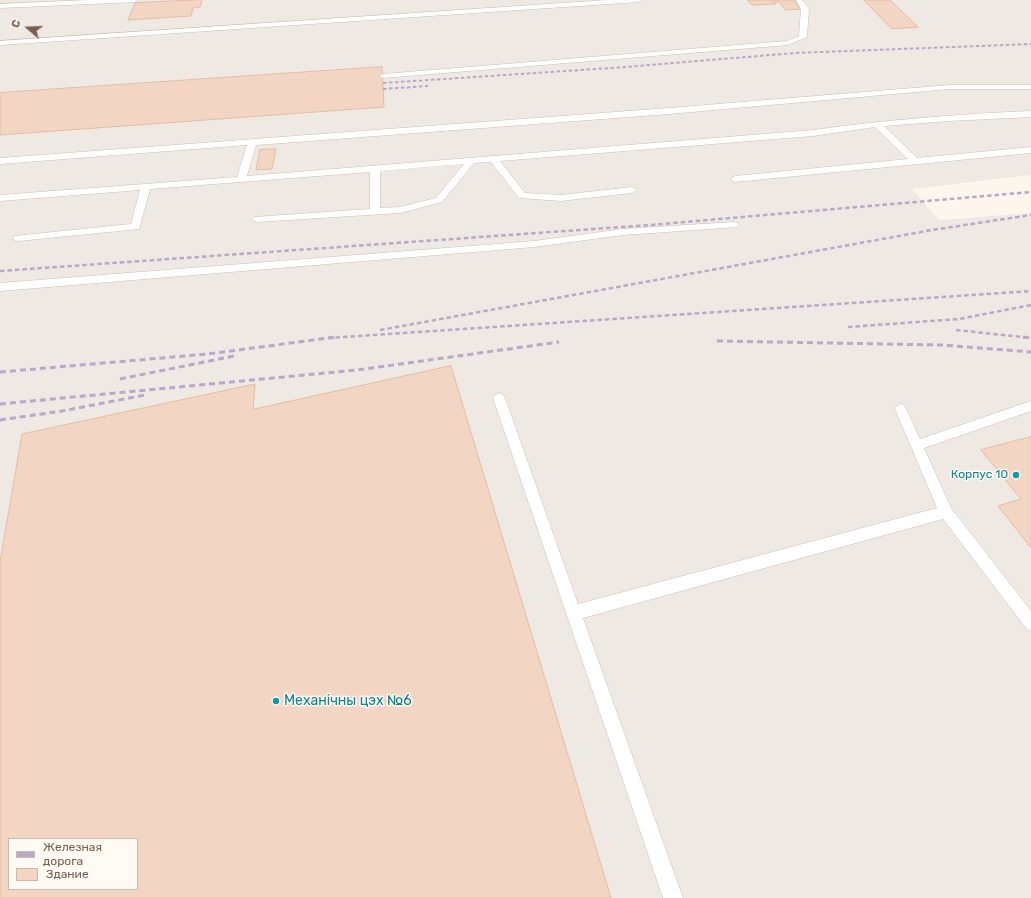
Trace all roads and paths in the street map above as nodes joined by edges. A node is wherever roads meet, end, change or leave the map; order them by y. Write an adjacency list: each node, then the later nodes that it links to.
1 (135, 0): 4 (lane)
2 (638, 0): 6 (lane)
3 (799, 0): 7 (lane)
4 (86, 1): 5 (lane)
5 (0, 6)
6 (0, 43)
7 (383, 76)
8 (1031, 88): 11 (lane)
9 (1031, 114): 10 (lane)
10 (876, 124): 13 (lane); 14 (lane)
11 (252, 142): 15 (lane); 18 (lane)
12 (1031, 150): 14 (lane)
13 (493, 159): 16 (lane); 21 (lane)
14 (914, 160): 19 (lane)
15 (0, 161)
16 (471, 161): 17 (lane); 23 (lane)
17 (375, 169): 18 (lane); 23 (lane)
18 (241, 179): 20 (lane)
19 (734, 179)
20 (146, 186): 22 (lane); 26 (lane)
21 (632, 190)
22 (0, 198)
23 (375, 212): 24 (lane)
24 (257, 219)
25 (734, 225): 27 (lane)
26 (18, 238)
27 (0, 287)
28 (499, 398): 33 (lane)
29 (1031, 406): 31 (lane)
30 (901, 409): 31 (lane)
31 (917, 445): 32 (lane)
32 (946, 512): 33 (lane); 34 (lane)
33 (574, 613): 35 (lane)
34 (1031, 623)
35 (673, 898)

